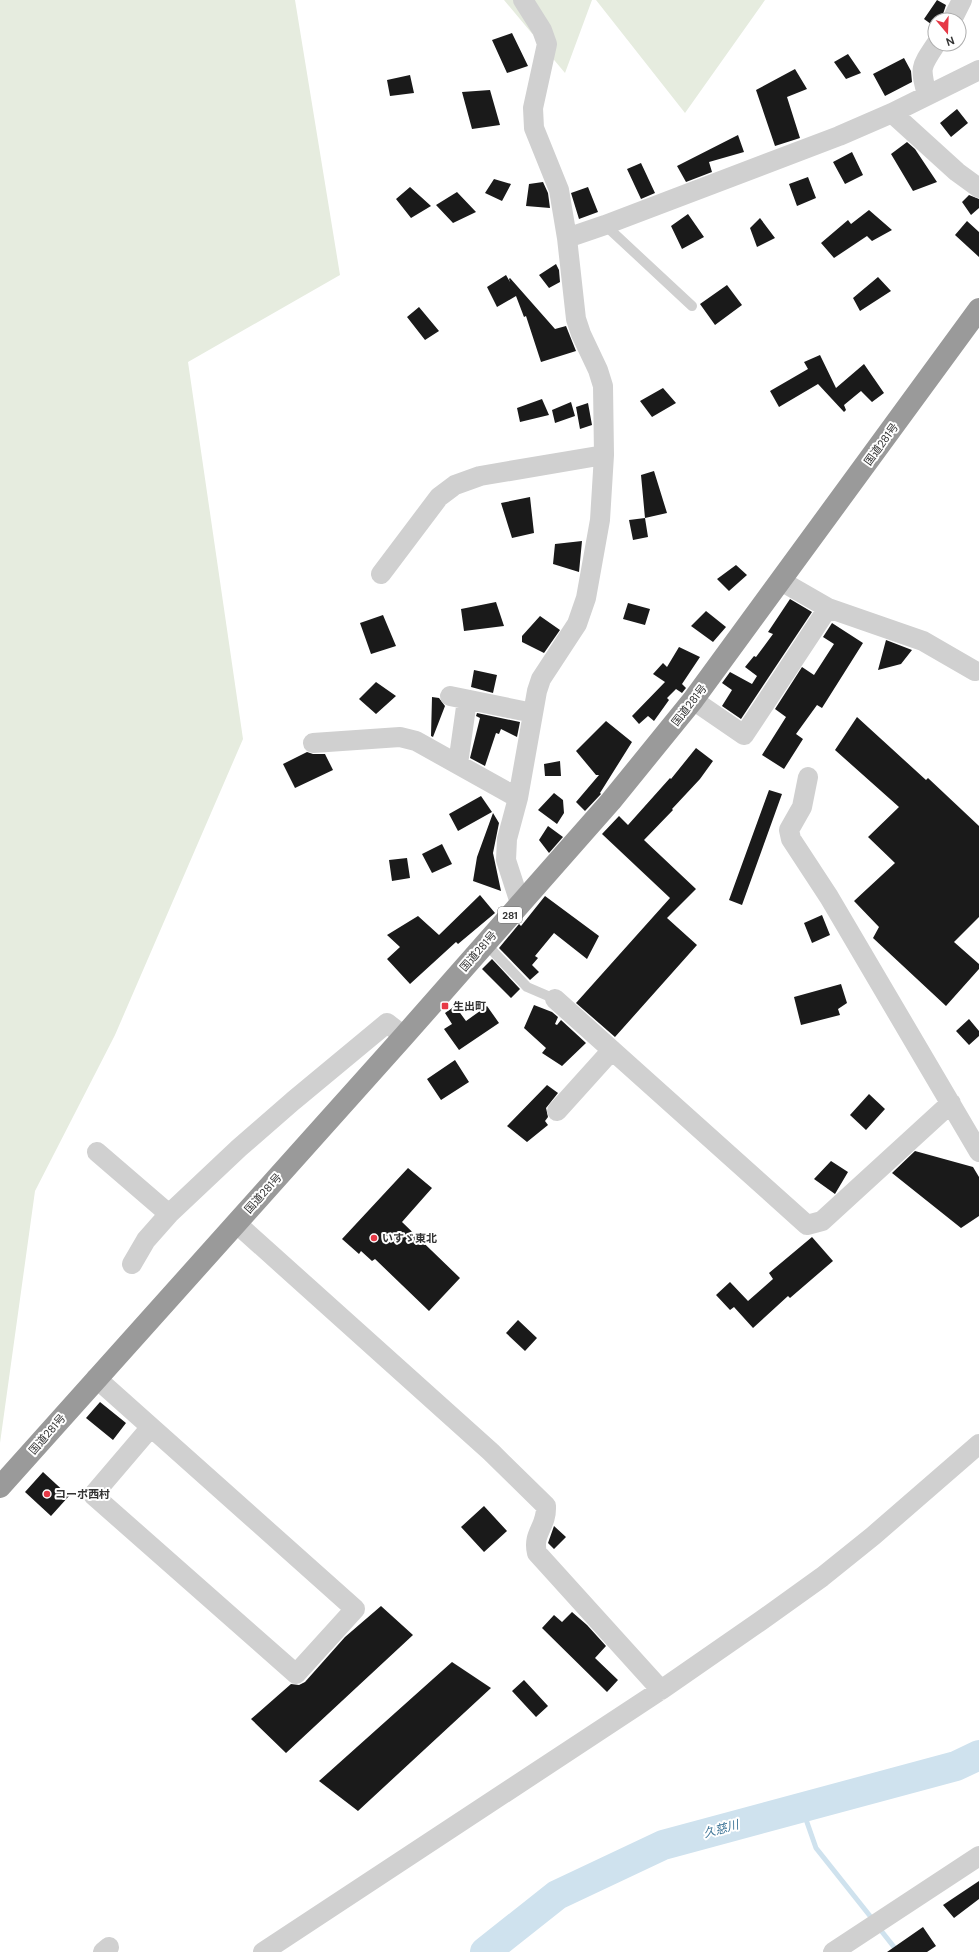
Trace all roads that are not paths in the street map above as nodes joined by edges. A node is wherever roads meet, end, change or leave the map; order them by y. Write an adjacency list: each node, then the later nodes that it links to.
1 (523, 0): 10 (street)
2 (962, 0): 3 (street)
3 (956, 12)
4 (931, 52): 6 (street)
5 (979, 70): 6 (street)
6 (927, 95): 7 (street)
7 (892, 113): 8 (street); 9 (street)
8 (979, 188)
9 (605, 225): 10 (street); 11 (lane)
10 (567, 238): 13 (street)
11 (692, 306)
12 (979, 309): 15 (highway, 国道281号 / 281)
13 (604, 455): 14 (street); 19 (street)
14 (381, 574)
15 (782, 581): 16 (street); 18 (highway, 国道281号 / 281)
16 (828, 608): 17 (street); 18 (street)
17 (974, 672)
18 (693, 700): 24 (highway, 国道281号 / 281)
19 (533, 714): 21 (street); 23 (street)
20 (313, 743): 21 (street)
21 (458, 764): 23 (street)
22 (808, 777): 29 (street)
23 (518, 798): 24 (street)
24 (520, 903): 25 (highway, 国道281号 / 281)
25 (485, 943): 26 (lane); 27 (highway, 国道281号 / 281)
26 (551, 997): 28 (street)
27 (404, 1036): 33 (street); 34 (highway, 国道281号 / 281)
28 (612, 1050): 29 (street); 30 (street)
29 (951, 1103): 32 (street)
30 (557, 1111)
31 (97, 1152): 33 (street)
32 (979, 1152)
33 (169, 1214): 35 (street)
34 (236, 1223): 36 (highway, 国道281号 / 281); 40 (street)
35 (132, 1264)
36 (96, 1378): 37 (street); 39 (highway, 国道281号 / 281)
37 (152, 1427): 37 (street)
38 (979, 1444): 40 (street)
39 (0, 1487)
40 (661, 1690): 42 (street)
41 (979, 1856): 43 (street)
42 (263, 1952)
43 (833, 1952)

